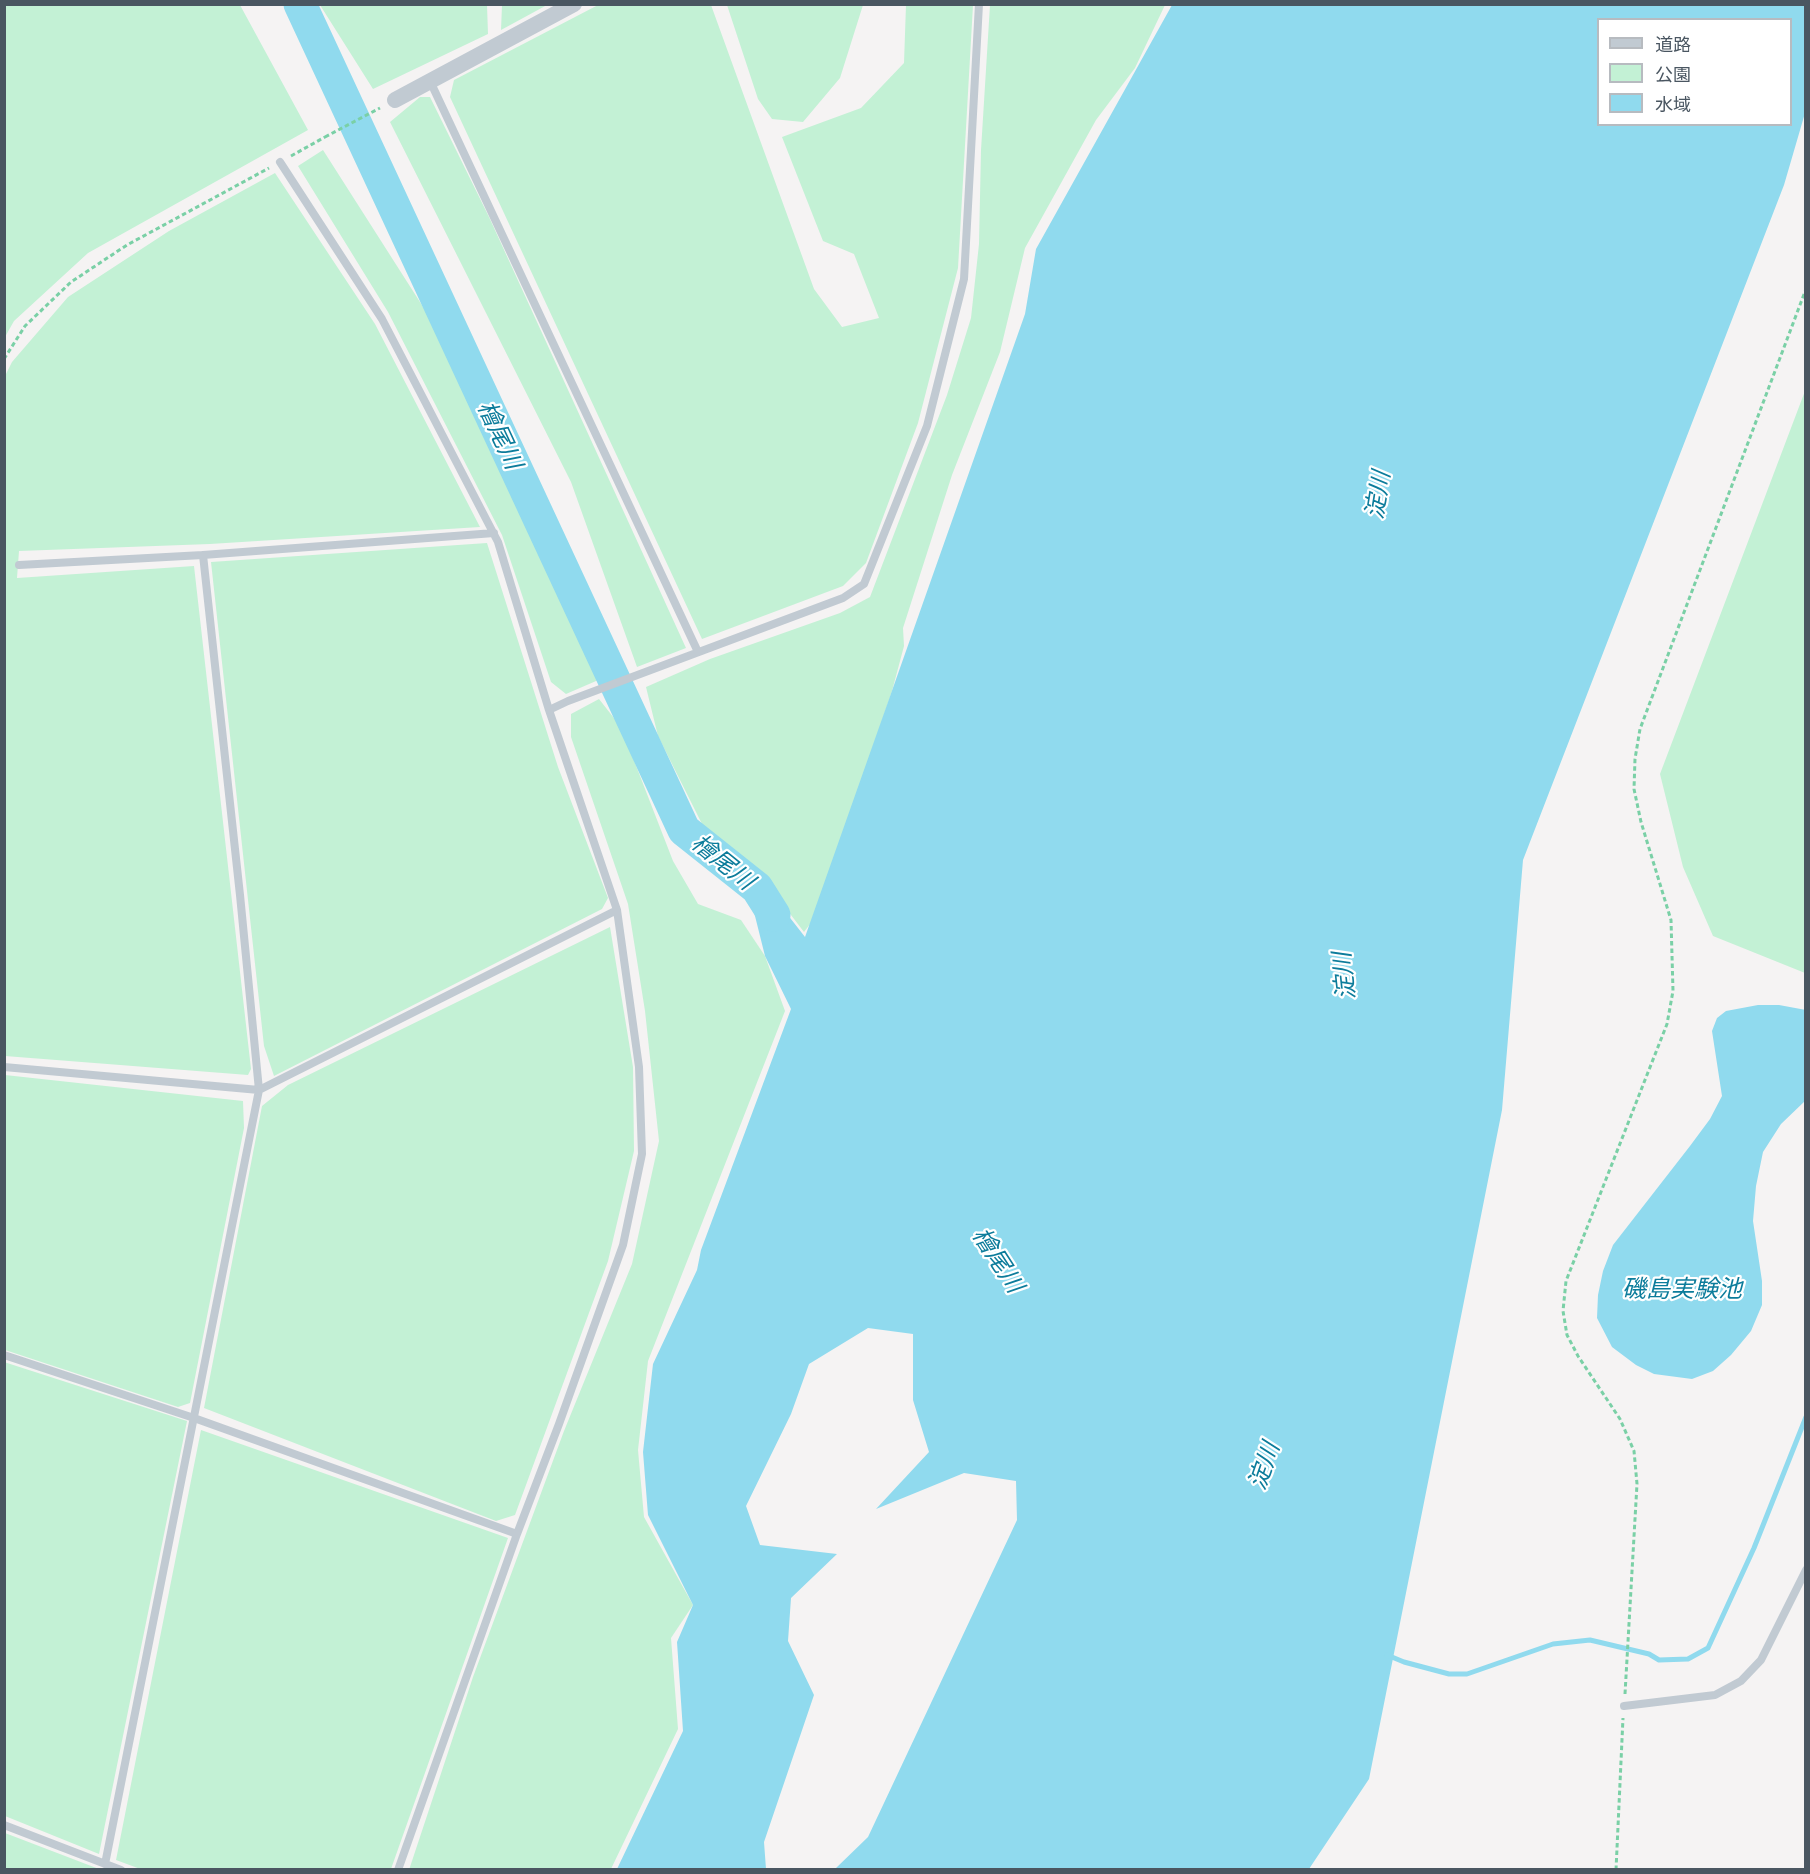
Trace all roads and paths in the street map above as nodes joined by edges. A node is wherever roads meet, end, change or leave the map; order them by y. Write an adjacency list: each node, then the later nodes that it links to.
1 (574, 4): 3 (street)
2 (979, 4): 11 (lane)
3 (430, 81): 4 (street); 11 (lane)
4 (395, 100): 5 (path)
5 (280, 162): 7 (path); 8 (lane)
6 (1806, 289): 20 (path)
7 (4, 359)
8 (494, 533): 9 (lane); 12 (lane)
9 (203, 555): 10 (lane); 15 (lane)
10 (19, 565)
11 (698, 652): 12 (lane)
12 (549, 710): 13 (lane)
13 (617, 910): 15 (lane); 18 (lane)
14 (4, 1067): 15 (lane)
15 (259, 1090): 17 (lane)
16 (4, 1356): 17 (lane)
17 (194, 1418): 18 (lane); 22 (lane)
18 (517, 1534): 24 (lane)
19 (1806, 1570): 20 (lane)
20 (1624, 1706): 25 (path)
21 (4, 1825): 22 (lane)
22 (105, 1864): 23 (lane)
23 (121, 1869)
24 (398, 1869)
25 (1616, 1869)

